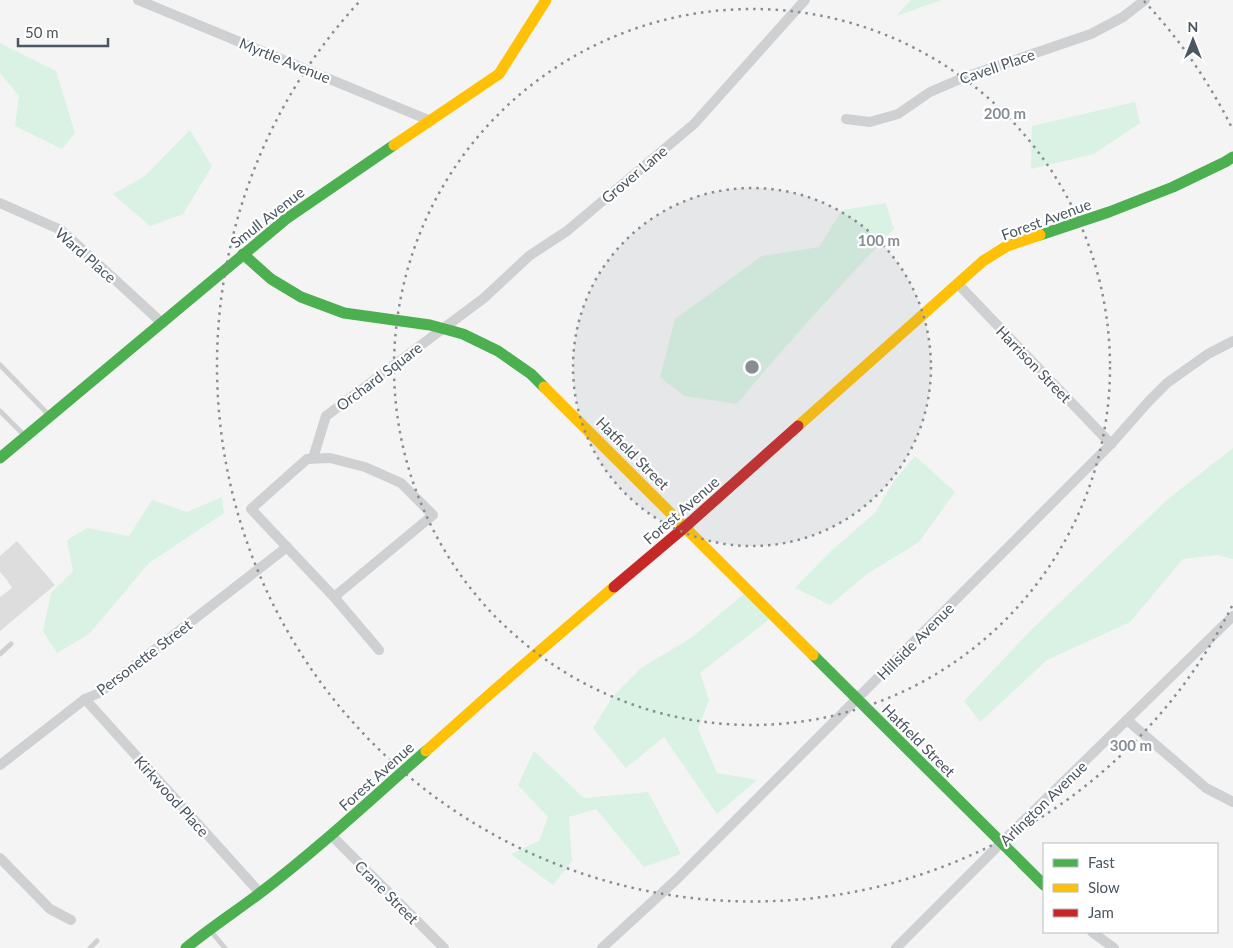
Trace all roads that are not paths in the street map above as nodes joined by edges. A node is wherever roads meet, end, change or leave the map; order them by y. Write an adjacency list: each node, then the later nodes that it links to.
1 (138, 0): 6 (street, Myrtle Avenue)
2 (546, 0): 6 (street, Smull Avenue)
3 (805, 0): 12 (street, Grover Lane)
4 (1146, 0): 5 (street, Cavell Place)
5 (846, 119)
6 (431, 121): 9 (street, Smull Avenue)
7 (1233, 157): 10 (street, Forest Avenue)
8 (0, 203): 11 (street, Ward Place)
9 (243, 254): 11 (street, Smull Avenue); 12 (street, Hatfield Street)
10 (958, 284): 18 (street, Harrison Street); 21 (street, Forest Avenue)
11 (162, 323): 16 (street, Smull Avenue)
12 (444, 328): 20 (street, Orchard Square); 21 (street, Hatfield Street)
13 (1233, 340): 18 (street, Hillside Avenue)
14 (0, 365): 16 (lane)
15 (0, 411): 17 (lane)
16 (50, 416): 17 (street, Smull Avenue)
17 (25, 437): 19 (street, Smull Avenue)
18 (1111, 444): 29 (street, Hillside Avenue)
19 (0, 458)
20 (313, 458): 22 (street); 23 (street)
21 (685, 527): 29 (street, Hatfield Street); 33 (street, Forest Avenue)
22 (287, 547): 23 (street); 28 (street, Personette Street)
23 (334, 597): 26 (street)
24 (1233, 616): 30 (street, Arlington Avenue)
25 (11, 644): 27 (lane)
26 (379, 650)
27 (0, 654)
28 (85, 699): 31 (street, Personette Street); 37 (street, Kirkwood Place)
29 (857, 699): 34 (street, Hatfield Street); 46 (street, Hillside Avenue)
30 (1127, 720): 32 (street); 34 (street, Arlington Avenue)
31 (0, 765)
32 (1233, 802)
33 (331, 835): 37 (street, Forest Avenue); 45 (street, Crane Street)
34 (1001, 843): 36 (street, Hatfield Street); 47 (street, Arlington Avenue)
35 (0, 858): 38 (street)
36 (1043, 884)
37 (260, 893): 39 (street, Forest Avenue)
38 (71, 920)
39 (209, 929): 43 (street, Forest Avenue); 44 (lane)
40 (1093, 933): 48 (street)
41 (97, 942): 42 (lane)
42 (90, 948)
43 (186, 948)
44 (225, 948)
45 (444, 948)
46 (602, 948)
47 (896, 948)
48 (1114, 948)

